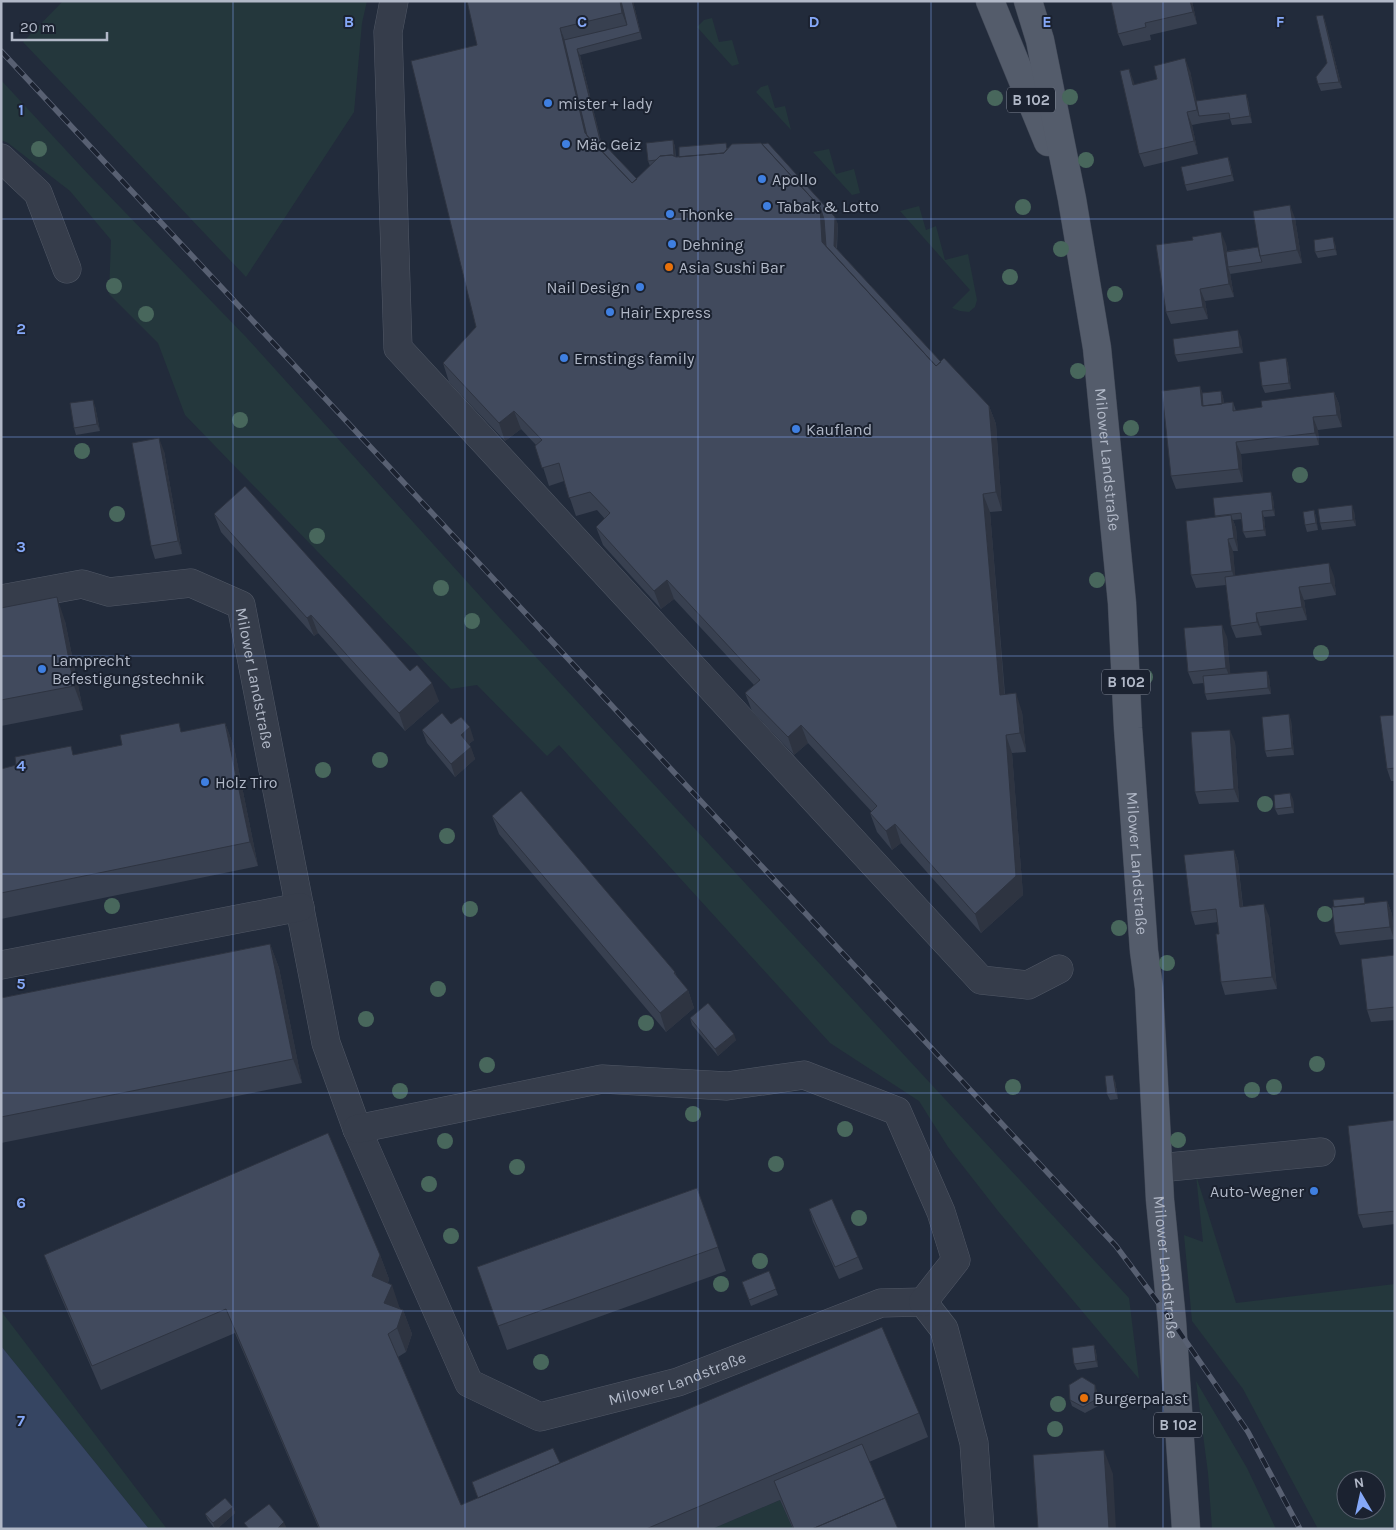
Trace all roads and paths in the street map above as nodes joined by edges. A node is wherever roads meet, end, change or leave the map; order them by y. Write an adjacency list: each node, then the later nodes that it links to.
1 (394, 1): 10 (street)
2 (990, 1): 5 (main road, Milower Landstraße / B 102)
3 (1028, 1): 5 (main road, Milower Landstraße / B 102)
4 (1, 158): 6 (street)
5 (1072, 199): 13 (main road, Milower Landstraße / B 102)
6 (66, 269)
7 (1, 599): 8 (street, Milower Landstraße)
8 (300, 907): 9 (street); 11 (street, Milower Landstraße)
9 (1, 965)
10 (1059, 969)
11 (357, 1129): 14 (street, Milower Landstraße); 14 (street)
12 (1321, 1152): 13 (street)
13 (1159, 1168): 16 (main road, Milower Landstraße / B 102)
14 (923, 1302): 15 (street)
15 (980, 1529)
16 (1186, 1529)

